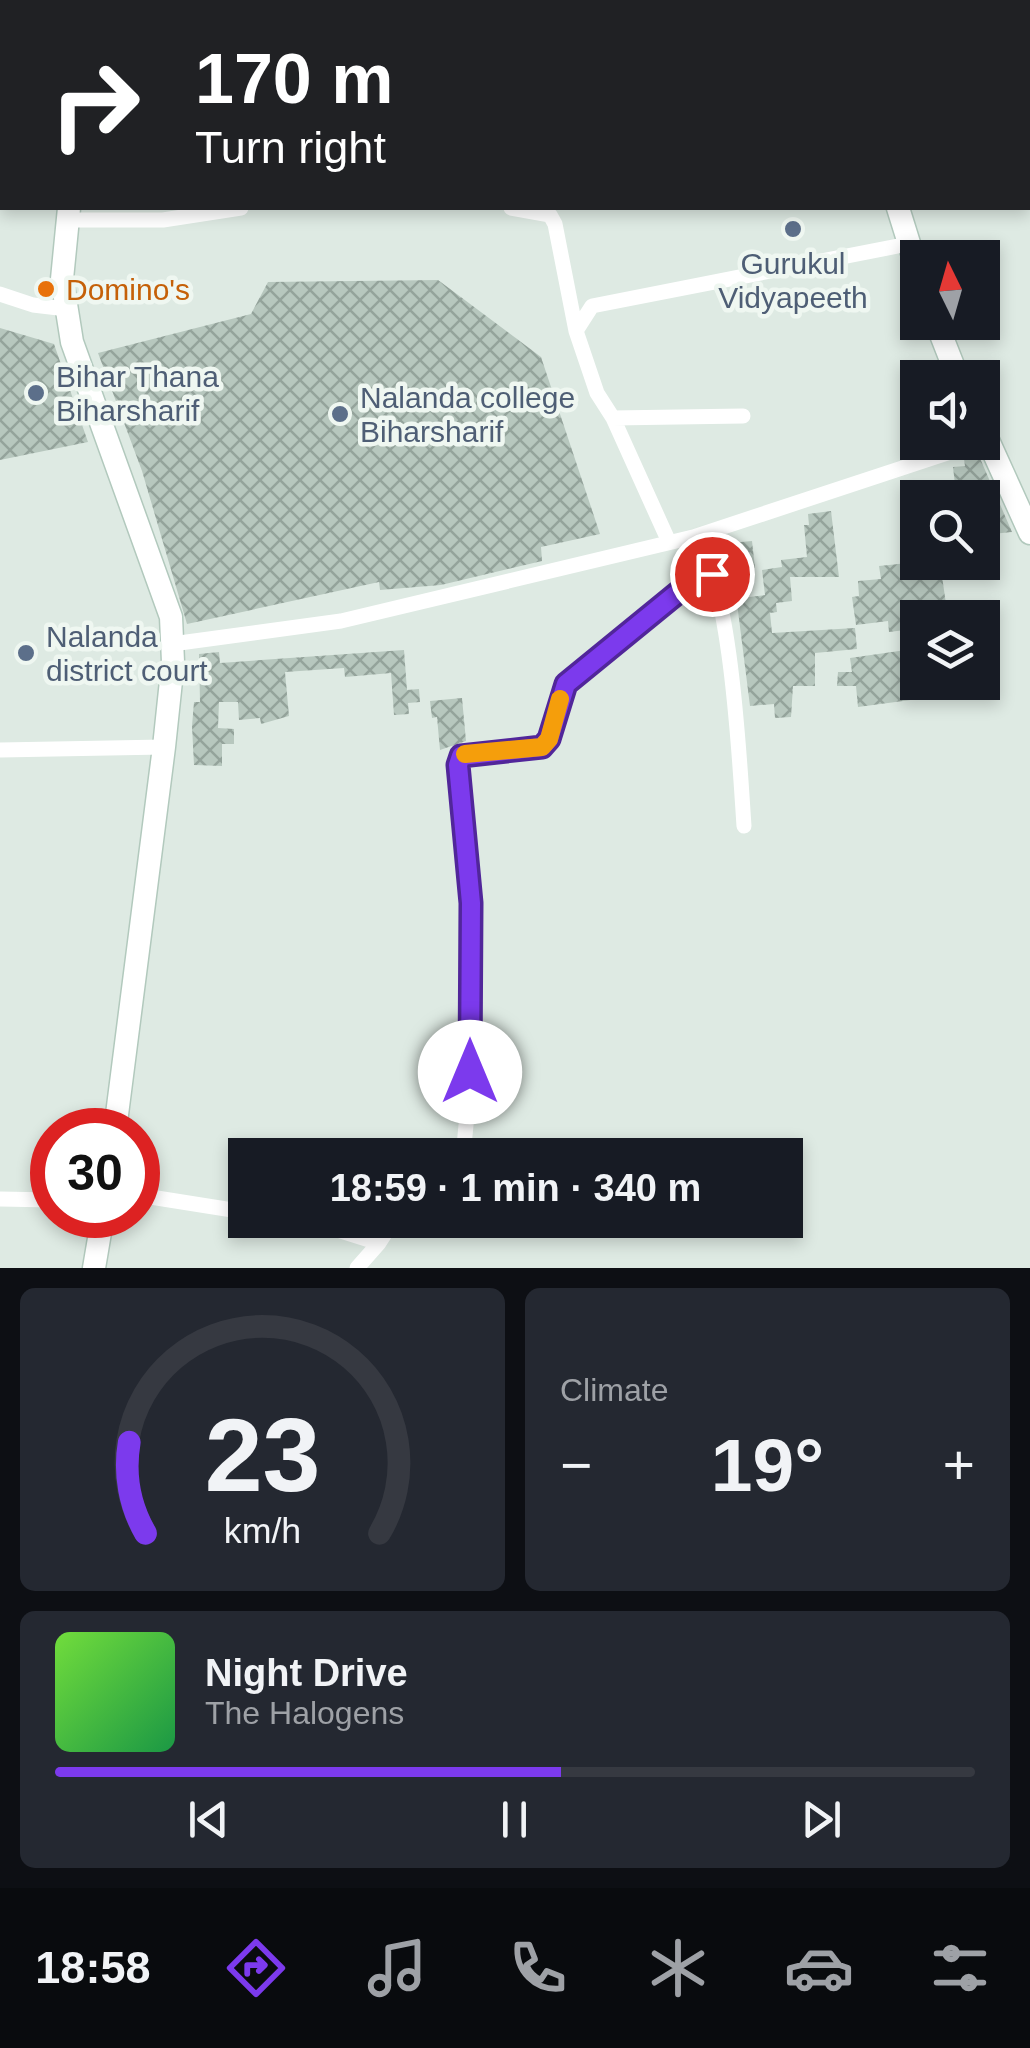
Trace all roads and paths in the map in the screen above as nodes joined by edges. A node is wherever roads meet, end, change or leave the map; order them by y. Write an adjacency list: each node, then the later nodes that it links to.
1 (229, 210): 4 (street)
2 (522, 210): 9 (street)
3 (899, 210): 5 (main road)
4 (69, 214): 8 (main road)
5 (907, 240)
6 (900, 246): 9 (street)
7 (0, 294): 8 (street)
8 (66, 308): 18 (main road)
9 (576, 331): 11 (street)
10 (742, 416): 11 (street)
11 (612, 418): 16 (street)
12 (919, 460): 15 (street)
13 (995, 460): 14 (main road)
14 (1030, 532)
15 (693, 537): 16 (street); 17 (street)
16 (668, 542): 18 (street)
17 (712, 574): 21 (street); 23 (street)
18 (172, 644): 19 (main road)
19 (164, 747): 20 (street); 22 (main road)
20 (0, 750)
21 (744, 826)
22 (118, 1108)
23 (461, 1138)
24 (160, 1198): 27 (street)
25 (0, 1199): 26 (street)
26 (30, 1200)
27 (228, 1209)
28 (100, 1238): 32 (main road)
29 (363, 1238): 31 (street)
30 (382, 1238): 31 (street)
31 (379, 1243): 33 (street)
32 (94, 1268)
33 (357, 1268)

